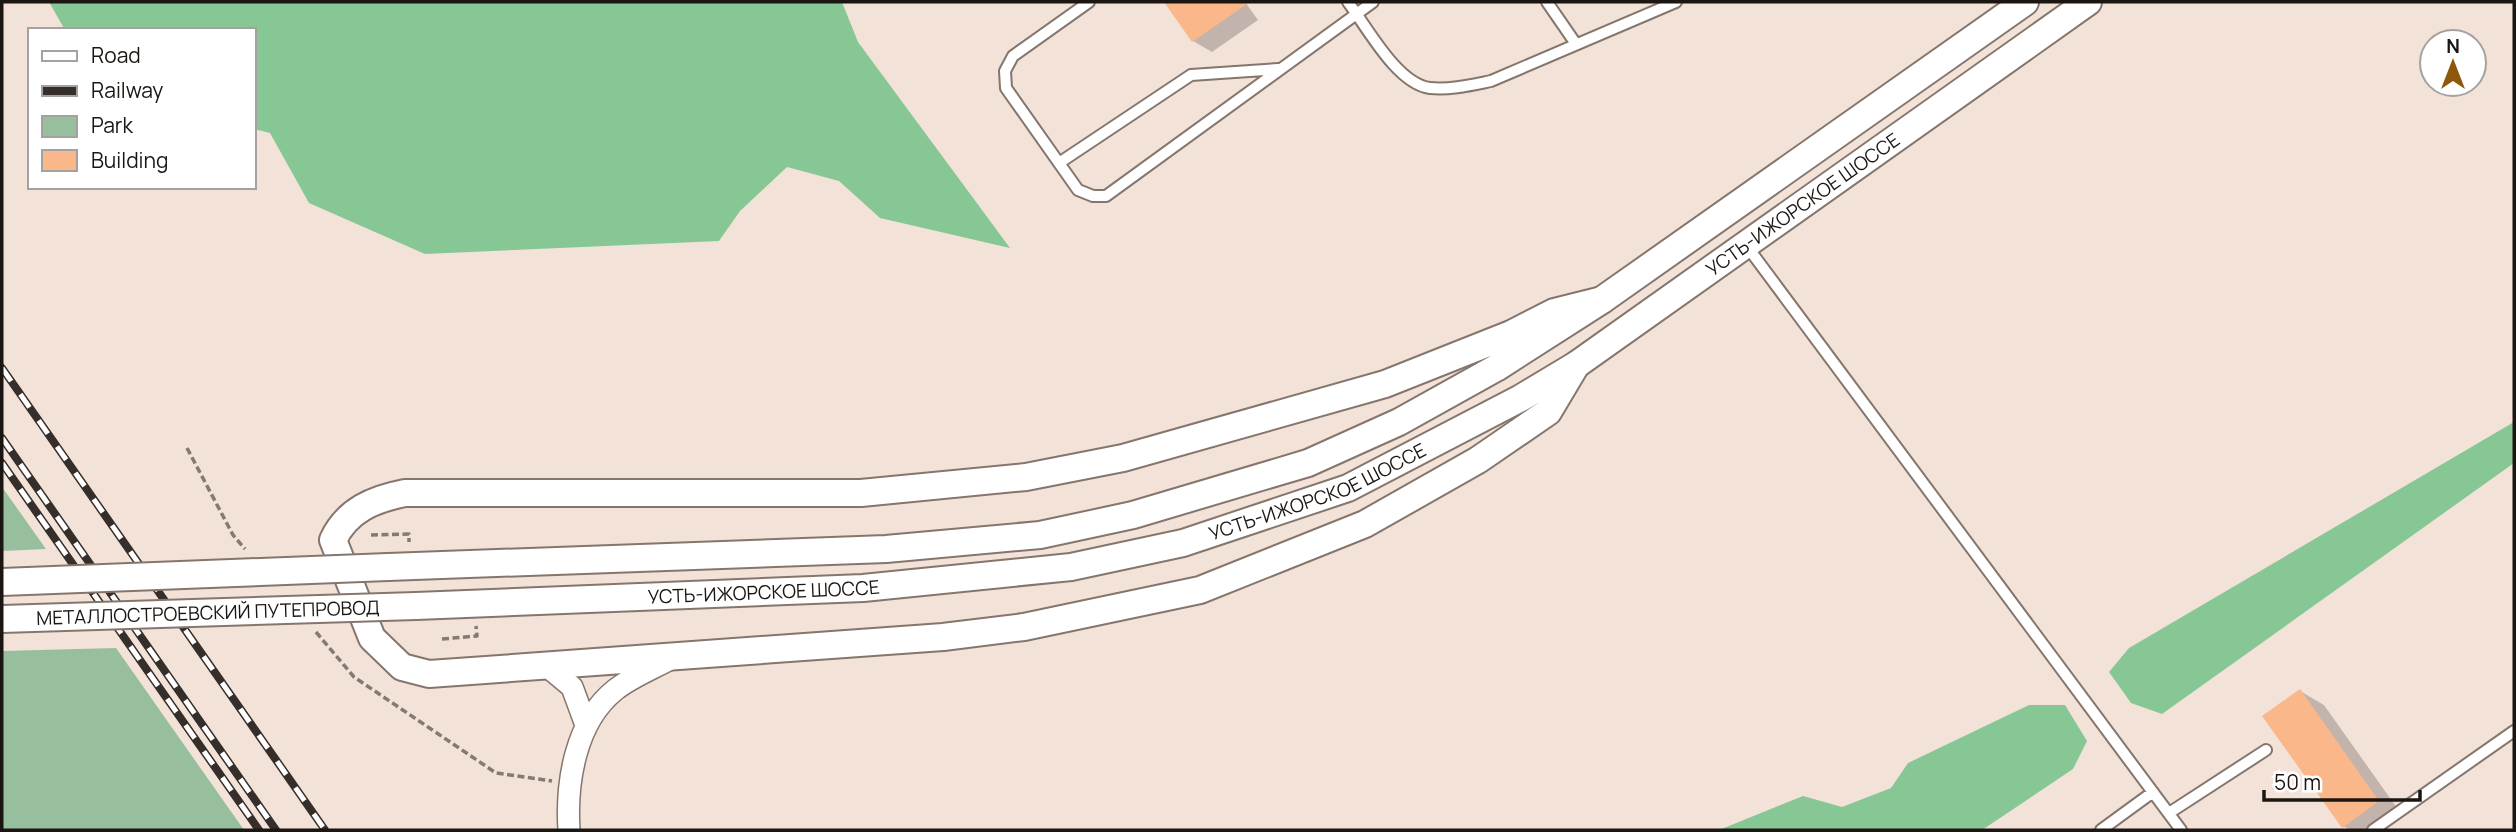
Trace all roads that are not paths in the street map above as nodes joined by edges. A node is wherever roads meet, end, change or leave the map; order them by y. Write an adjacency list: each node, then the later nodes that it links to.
1 (1089, 2): 11 (lane)
2 (1348, 2): 8 (lane)
3 (1373, 2): 8 (lane)
4 (1546, 2): 9 (lane)
5 (1676, 2): 9 (lane)
6 (2025, 2): 13 (street, УСТЬ-ИЖОРСКОЕ ШОССЕ)
7 (2088, 2): 12 (street, УСТЬ-ИЖОРСКОЕ ШОССЕ)
8 (1356, 13): 9 (lane); 10 (lane)
9 (1576, 44)
10 (1279, 69): 11 (lane); 11 (lane)
11 (1059, 163)
12 (1746, 245): 14 (street, УСТЬ-ИЖОРСКОЕ ШОССЕ); 24 (lane)
13 (1602, 300): 15 (street, УСТЬ-ИЖОРСКОЕ ШОССЕ); 20 (street)
14 (1576, 365): 17 (street, УСТЬ-ИЖОРСКОЕ ШОССЕ); 19 (street)
15 (388, 567): 16 (street, МЕТАЛЛОСТРОЕВСКИЙ ПУТЕПРОВОД, bridge)
16 (2, 582)
17 (416, 606): 18 (street, МЕТАЛЛОСТРОЕВСКИЙ ПУТЕПРОВОД, bridge)
18 (2, 619)
19 (672, 658): 20 (street); 21 (street)
20 (548, 667): 21 (street)
21 (586, 724): 26 (street)
22 (2514, 731): 29 (lane)
23 (2266, 750): 25 (lane)
24 (2154, 792): 25 (lane); 27 (lane)
25 (2169, 813): 28 (lane)
26 (569, 830)
27 (2101, 830)
28 (2181, 830)
29 (2373, 830)

